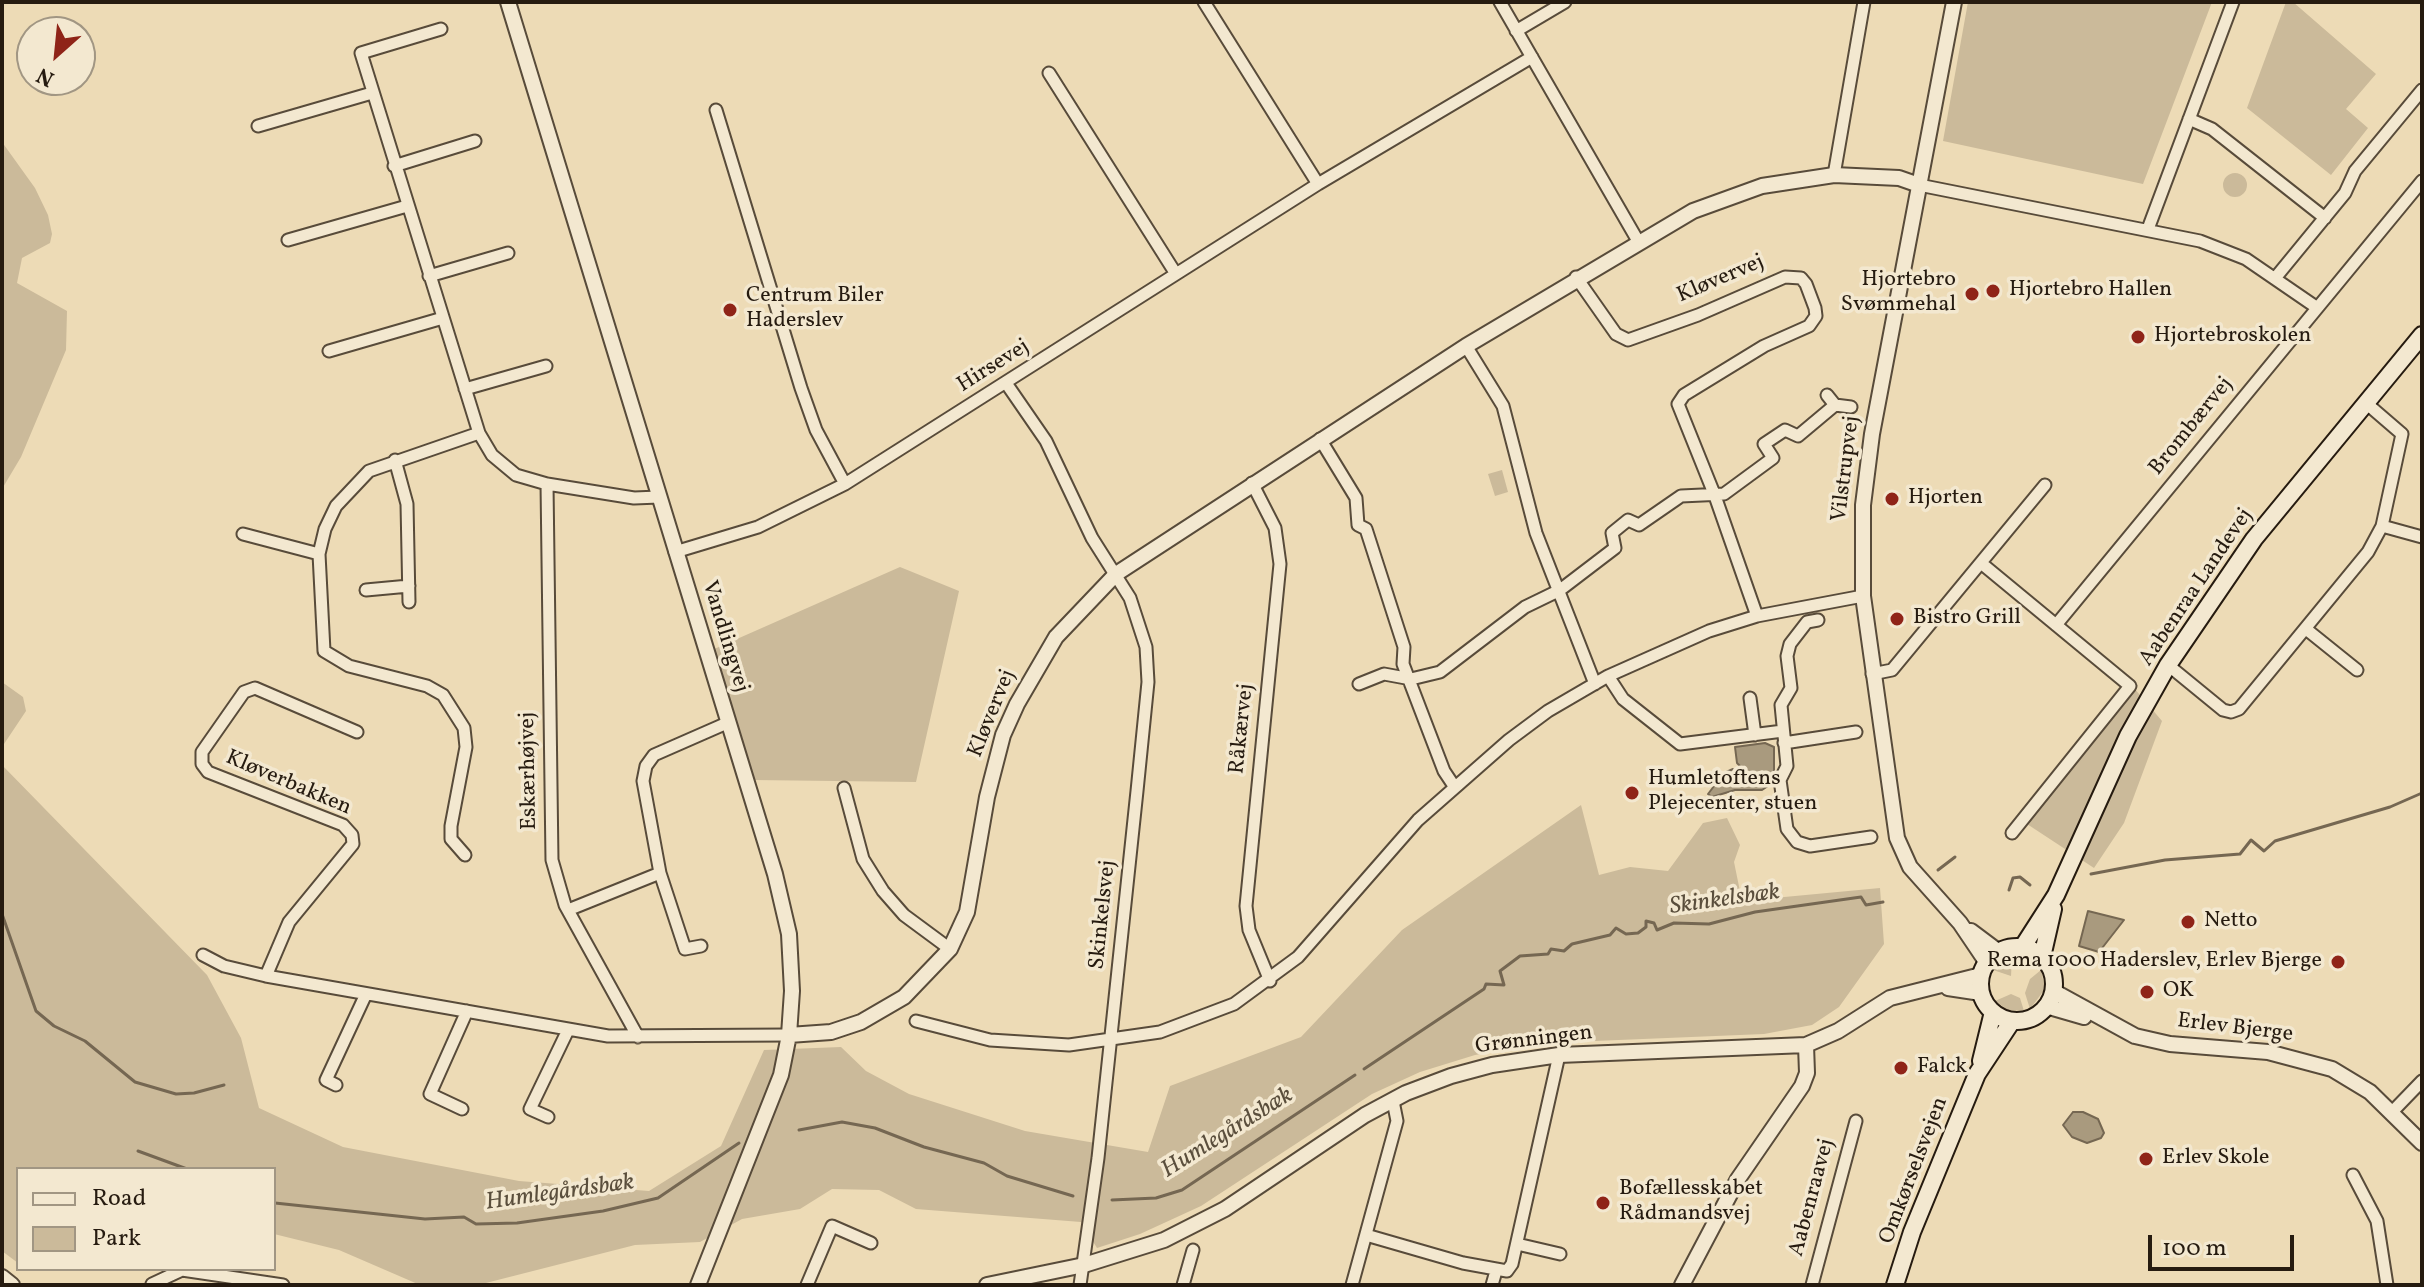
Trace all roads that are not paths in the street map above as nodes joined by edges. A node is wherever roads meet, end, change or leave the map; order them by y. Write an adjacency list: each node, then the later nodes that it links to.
1 (508, 2): 53 (street, Vandlingvej)
2 (1204, 2): 21 (street)
3 (1500, 2): 9 (street)
4 (1565, 2): 9 (street)
5 (1864, 2): 19 (street)
6 (1954, 2): 22 (street, Vilstrupvej)
7 (2233, 2): 15 (street)
8 (441, 29): 13 (street)
9 (1516, 31): 10 (street)
10 (1532, 57): 21 (street, Hirsevej); 27 (street)
11 (1049, 73): 29 (street)
12 (2422, 90): 24 (street)
13 (372, 93): 16 (street); 18 (street)
14 (716, 110): 50 (street)
15 (2189, 119): 24 (street); 25 (street)
16 (258, 126)
17 (475, 141): 18 (street)
18 (394, 166): 23 (street)
19 (1834, 175): 22 (street, Kløvervej); 27 (street, Kløvervej)
20 (2422, 181): 33 (street, Brombærvej)
21 (1318, 184): 29 (street, Hirsevej)
22 (1919, 185): 25 (street); 64 (street, Vilstrupvej)
23 (407, 206): 26 (street); 30 (street)
24 (2325, 218): 32 (street)
25 (2148, 229): 32 (street)
26 (288, 240)
27 (1638, 241): 31 (street, Kløvervej)
28 (508, 253): 30 (street)
29 (1176, 274): 39 (street, Hirsevej)
30 (429, 276): 34 (street)
31 (1576, 277): 36 (street, Kløvervej); 52 (street, Kløvervej)
32 (2276, 277): 33 (street)
33 (2316, 307): 68 (street, Brombærvej)
34 (443, 318): 37 (street); 40 (street)
35 (2422, 335): 42 (main road, Aabenraa Landevej)
36 (1466, 346): 46 (street, Kløvervej); 63 (street)
37 (329, 351)
38 (546, 366): 40 (street)
39 (1006, 383): 50 (street, Hirsevej); 60 (street, Skinkelsvej)
40 (465, 389): 45 (street)
41 (1827, 395): 43 (street)
42 (2366, 403): 54 (street); 70 (main road, Aabenraa Landevej)
43 (1835, 405): 44 (street); 52 (street)
44 (1851, 407)
45 (479, 433): 47 (street); 49 (street)
46 (1320, 439): 48 (street, Kløvervej); 74 (street)
47 (395, 460): 58 (street); 61 (street)
48 (1252, 483): 60 (street, Kløvervej); 98 (street, Råkærvej)
49 (547, 484): 53 (street); 90 (street, Eskærhøjvej)
50 (845, 484): 57 (street, Hirsevej)
51 (2045, 485): 59 (street)
52 (1715, 496): 63 (street); 66 (street)
53 (659, 497): 57 (street, Vandlingvej)
54 (2382, 526): 56 (street); 69 (street)
55 (243, 534): 58 (street)
56 (2422, 537)
57 (675, 552): 78 (street, Vandlingvej)
58 (319, 554): 87 (street)
59 (1981, 563): 68 (street); 72 (street)
60 (1116, 574): 93 (street, Kløvervej); 110 (street, Skinkelsvej)
61 (409, 586): 62 (street); 65 (street)
62 (366, 590)
63 (1560, 590): 74 (street); 76 (street)
64 (1863, 596): 66 (street); 72 (street, Vilstrupvej)
65 (409, 602)
66 (1757, 616): 73 (street)
67 (1818, 620): 82 (street)
68 (2056, 625): 85 (street)
69 (2306, 629): 70 (street); 71 (street)
70 (2168, 665): 89 (main road, Aabenraa Landevej)
71 (2357, 670)
72 (1872, 674): 96 (street, Vilstrupvej)
73 (1608, 676): 76 (street); 81 (street)
74 (1411, 679): 75 (street); 83 (street)
75 (1359, 684)
76 (1595, 684): 83 (street)
77 (1750, 698): 81 (street)
78 (727, 723): 88 (street); 108 (street, Vandlingvej)
79 (357, 732): 97 (street, Kløverbakken)
80 (1856, 732): 82 (street)
81 (1755, 735): 82 (street)
82 (1784, 737): 86 (street)
83 (1454, 786): 98 (street)
84 (844, 788): 93 (street)
85 (2012, 833)
86 (1871, 837)
87 (465, 855)
88 (660, 873): 90 (street); 91 (street)
89 (2056, 895): 92 (main road, Aabenraa Landevej); 95 (main road, Aabenraa Landevej)
90 (568, 910): 109 (street, Eskærhøjvej)
91 (701, 946)
92 (2022, 948): 95 (main road); 96 (main road)
93 (950, 949): 108 (street, Kløvervej)
94 (203, 955): 97 (street)
95 (2042, 957): 102 (main road)
96 (1989, 963): 99 (street, Grønningen); 100 (main road)
97 (266, 976): 101 (street)
98 (1270, 981): 110 (street)
99 (1932, 987): 100 (street, Grønningen); 111 (street, Grønningen)
100 (1981, 993): 104 (main road)
101 (366, 994): 103 (street); 115 (street)
102 (2050, 999): 106 (main road); 118 (street, Erlev Bjerge)
103 (467, 1011): 107 (street); 117 (street)
104 (1993, 1012): 106 (main road); 113 (main road, Omkørselsvejen)
105 (916, 1021): 110 (street)
106 (2012, 1021): 113 (main road, Omkørselsvejen)
107 (568, 1030): 109 (street); 119 (street)
108 (789, 1035): 109 (street); 137 (street, Vandlingvej)
109 (638, 1037)
110 (1111, 1039): 128 (street, Skinkelsvej)
111 (1806, 1045): 112 (street, Grønningen); 144 (street)
112 (1559, 1055): 116 (street, Grønningen); 125 (street)
113 (1977, 1074): 146 (main road, Omkørselsvejen)
114 (2422, 1081): 118 (street)
115 (336, 1085)
116 (1393, 1101): 123 (street); 128 (street, Grønningen)
117 (462, 1109)
118 (2393, 1111): 121 (street, Erlev Bjerge)
119 (548, 1117)
120 (1856, 1121): 145 (street, Aabenraavej)
121 (2422, 1143)
122 (2353, 1175): 147 (street)
123 (1366, 1235): 131 (street); 142 (street)
124 (871, 1243): 138 (street)
125 (1517, 1244): 127 (street); 131 (street)
126 (1193, 1250): 141 (street)
127 (1560, 1254)
128 (1084, 1265): 139 (street, Grønningen); 140 (street, Skinkelsvej)
129 (180, 1271): 134 (street)
130 (187, 1271): 133 (street)
131 (1496, 1271): 143 (street)
132 (2, 1277): 135 (street)
133 (242, 1282): 136 (street)
134 (152, 1284)
135 (12, 1285)
136 (283, 1285)
137 (698, 1285)
138 (807, 1285)
139 (987, 1285)
140 (1080, 1285)
141 (1183, 1285)
142 (1352, 1285)
143 (1492, 1285)
144 (1682, 1285)
145 (1812, 1285)
146 (1895, 1285)
147 (2387, 1285)

